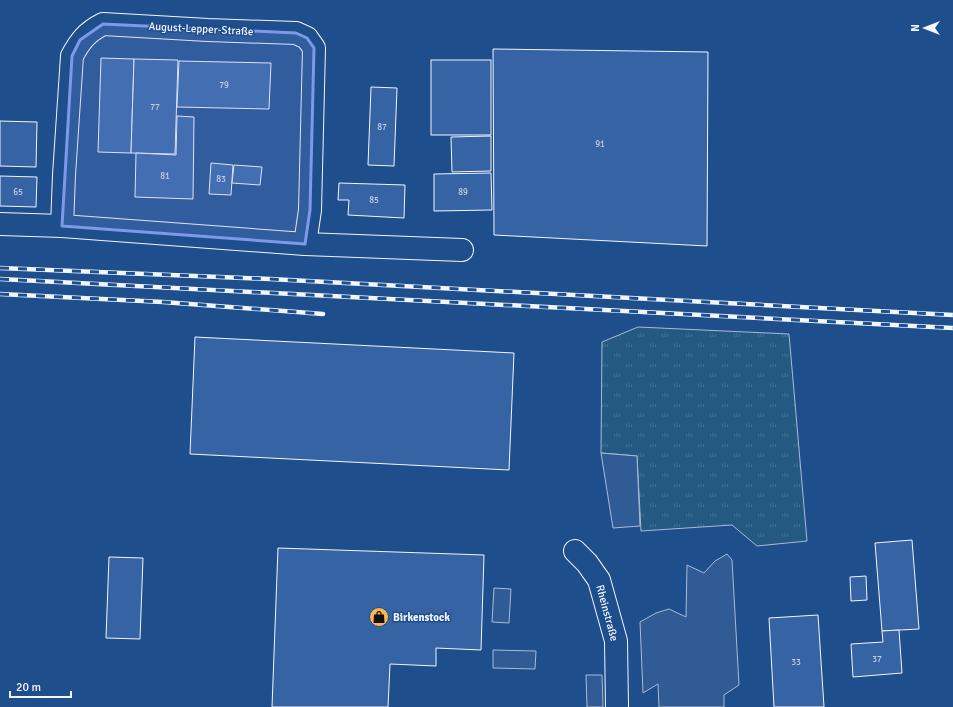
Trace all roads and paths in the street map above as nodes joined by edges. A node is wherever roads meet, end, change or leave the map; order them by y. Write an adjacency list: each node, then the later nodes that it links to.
1 (0, 224): 2 (street)
2 (62, 226): 3 (street); 3 (street, August-Lepper-Straße)
3 (306, 244): 4 (street)
4 (462, 250)
5 (575, 551): 6 (street, Rheinstraße)
6 (617, 707)

